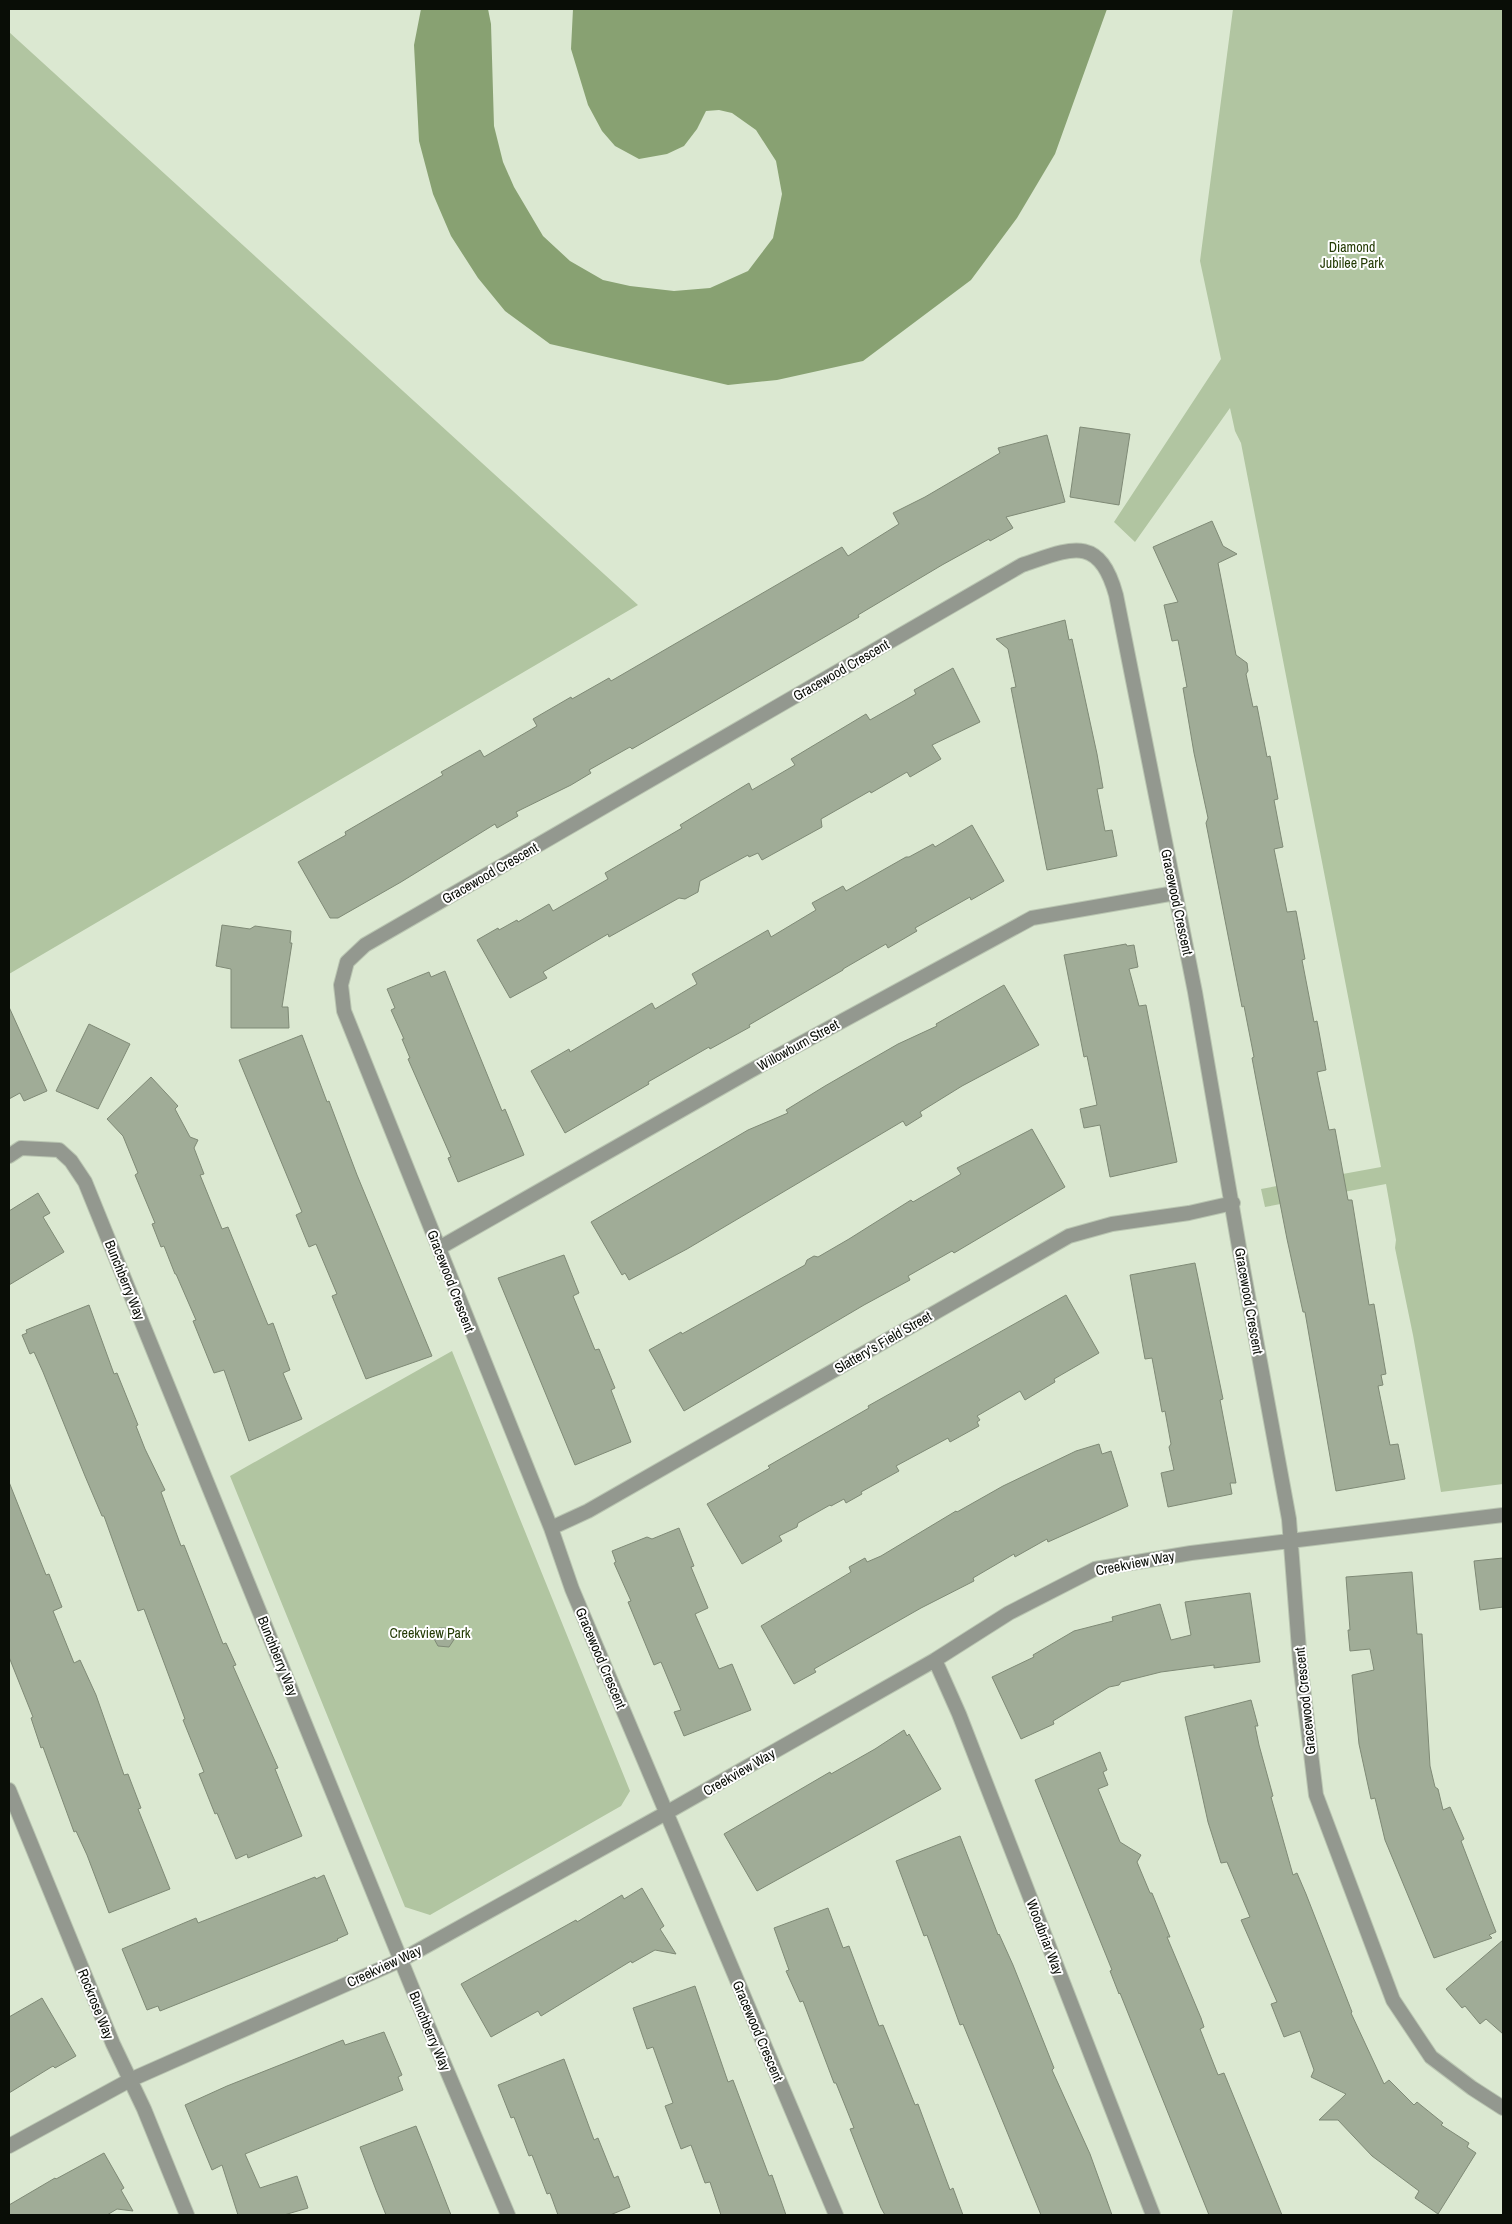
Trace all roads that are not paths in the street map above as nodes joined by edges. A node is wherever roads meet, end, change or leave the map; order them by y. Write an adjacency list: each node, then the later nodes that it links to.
1 (1175, 893): 3 (street, Gracewood Crescent); 4 (street, Willowburn Street); 4 (street, Gracewood Crescent)
2 (9, 1156): 11 (street, Bunchberry Way)
3 (1232, 1204): 6 (street, Slattery's Field Street); 7 (street, Gracewood Crescent)
4 (439, 1248): 6 (street, Gracewood Crescent)
5 (1503, 1515): 7 (street, Creekview Way)
6 (551, 1528): 10 (street, Gracewood Crescent)
7 (1292, 1540): 8 (street, Creekview Way); 13 (street, Gracewood Crescent)
8 (935, 1660): 10 (street, Creekview Way); 18 (street, Woodbriar Way)
9 (9, 1790): 12 (street, Rockrose Way)
10 (666, 1813): 11 (street, Creekview Way); 17 (street, Gracewood Crescent)
11 (401, 1960): 12 (street, Creekview Way); 16 (street, Bunchberry Way)
12 (130, 2080): 14 (street, Creekview Way); 15 (street, Rockrose Way)
13 (1503, 2108)
14 (9, 2146)
15 (187, 2215)
16 (508, 2215)
17 (836, 2215)
18 (1153, 2215)

